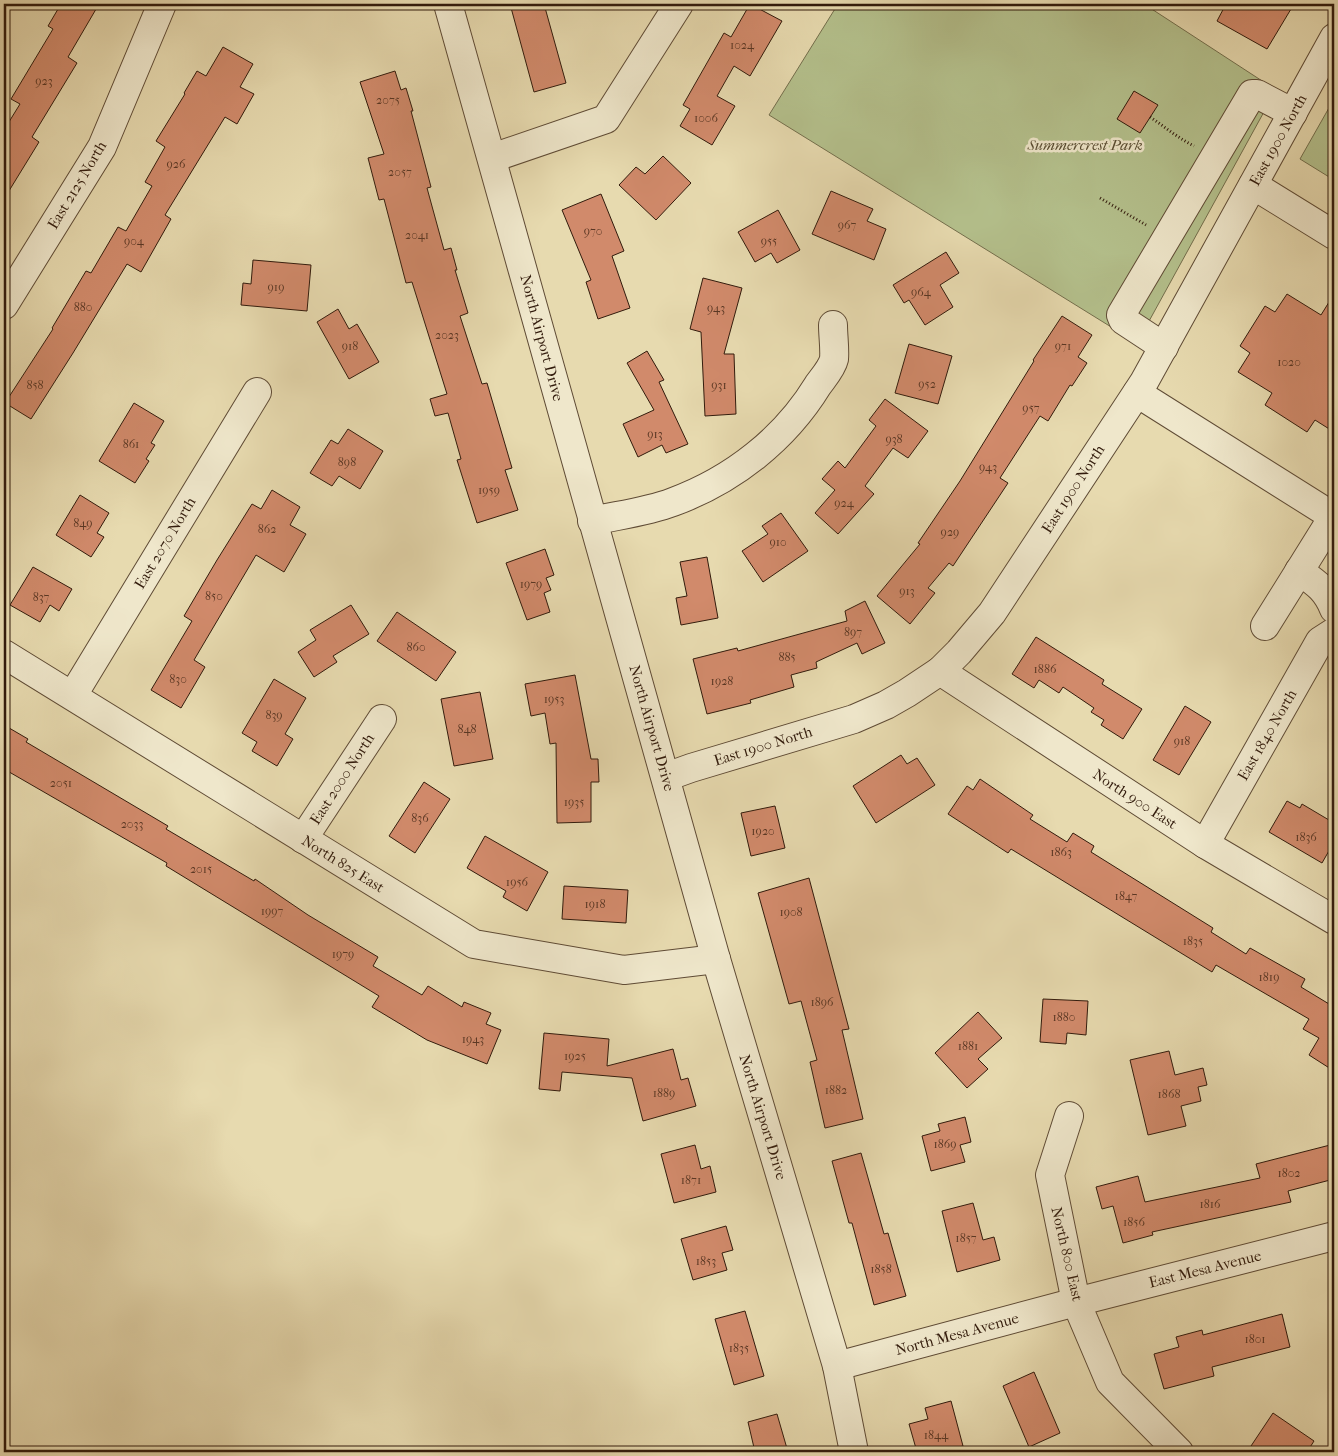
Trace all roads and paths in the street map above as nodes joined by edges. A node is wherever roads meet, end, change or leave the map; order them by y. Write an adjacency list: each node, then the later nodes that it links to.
1 (162, 4): 13 (street, East 2125 North)
2 (448, 4): 8 (street, North Airport Drive)
3 (678, 4): 8 (street)
4 (1334, 38): 5 (street, East 1900 North)
5 (1293, 113): 9 (street, East 1900 North); 15 (street)
6 (1150, 117): 7 (path)
7 (1199, 149)
8 (492, 158): 19 (street, North Airport Drive)
9 (1253, 184): 12 (street); 15 (street, East 1900 North)
10 (1100, 198): 11 (path)
11 (1153, 229)
12 (1334, 235)
13 (4, 304)
14 (832, 325): 19 (street)
15 (1164, 347): 17 (street, East 1900 North)
16 (257, 392): 26 (street, East 2070 North)
17 (1137, 393): 18 (street); 25 (street, East 1900 North)
18 (1334, 517): 20 (street)
19 (592, 521): 28 (street, North Airport Drive)
20 (1299, 571): 21 (street); 22 (street)
21 (1334, 609)
22 (1265, 626)
23 (1334, 632): 30 (street, East 1840 North)
24 (4, 654): 26 (street, North 825 East)
25 (940, 671): 28 (street, East 1900 North); 30 (street, North 900 East)
26 (73, 695): 29 (street, North 825 East)
27 (382, 719): 29 (street, East 2000 North)
28 (666, 777): 32 (street, North Airport Drive)
29 (303, 839): 32 (street, North 825 East)
30 (1205, 844): 31 (street, North 900 East)
31 (1334, 920)
32 (716, 959): 36 (street, North Airport Drive)
33 (1069, 1116): 35 (street, North 800 East)
34 (1334, 1236): 35 (street, East Mesa Avenue)
35 (1076, 1302): 36 (street, North Mesa Avenue); 38 (street, North 800 East)
36 (837, 1366): 37 (street, North Airport Drive)
37 (854, 1452)
38 (1178, 1452)

